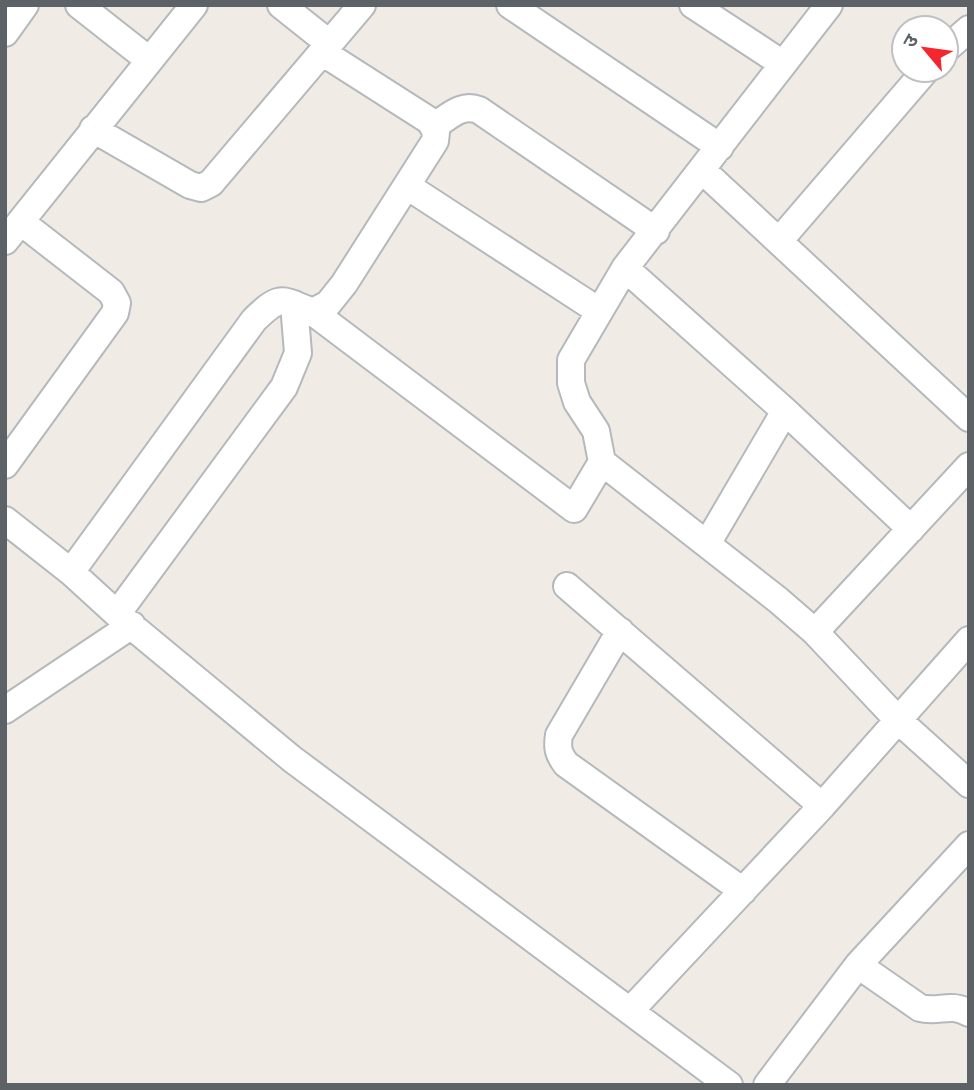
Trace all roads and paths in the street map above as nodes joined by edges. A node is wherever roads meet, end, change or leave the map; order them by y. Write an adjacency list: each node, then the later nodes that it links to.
1 (25, 5): 9 (street)
2 (79, 5): 11 (street)
3 (194, 5): 11 (street)
4 (281, 5): 10 (street)
5 (362, 5): 10 (street)
6 (510, 5): 16 (street)
7 (693, 5): 12 (street)
8 (830, 5): 12 (street)
9 (5, 33)
10 (326, 48): 14 (street); 15 (street)
11 (149, 60): 15 (street)
12 (783, 64): 16 (street)
13 (914, 84): 21 (street)
14 (434, 126): 18 (street); 20 (street)
15 (93, 128): 19 (street)
16 (720, 147): 17 (street)
17 (702, 170): 20 (street); 21 (street)
18 (407, 186): 23 (street); 24 (street)
19 (13, 231): 28 (street)
20 (656, 231): 22 (street)
21 (779, 241): 26 (street)
22 (625, 268): 24 (street); 25 (street)
23 (304, 308): 27 (street); 33 (street); 35 (street)
24 (599, 311): 27 (street)
25 (785, 411): 31 (street); 32 (street)
26 (969, 418)
27 (602, 461): 32 (street)
28 (5, 465)
29 (969, 466): 31 (street)
30 (5, 520): 33 (street)
31 (911, 529): 37 (street)
32 (707, 544): 37 (street)
33 (71, 572): 35 (street)
34 (567, 586): 36 (street)
35 (125, 619): 39 (street); 46 (street)
36 (620, 631): 42 (street); 44 (street)
37 (815, 632): 40 (street)
38 (969, 640): 40 (street)
39 (5, 710)
40 (898, 720): 41 (street); 42 (street)
41 (969, 785)
42 (822, 806): 44 (street)
43 (968, 848): 45 (street)
44 (743, 891): 46 (street)
45 (858, 965): 47 (street); 49 (street)
46 (630, 1011): 48 (street)
47 (969, 1013)
48 (729, 1085)
49 (766, 1085)

